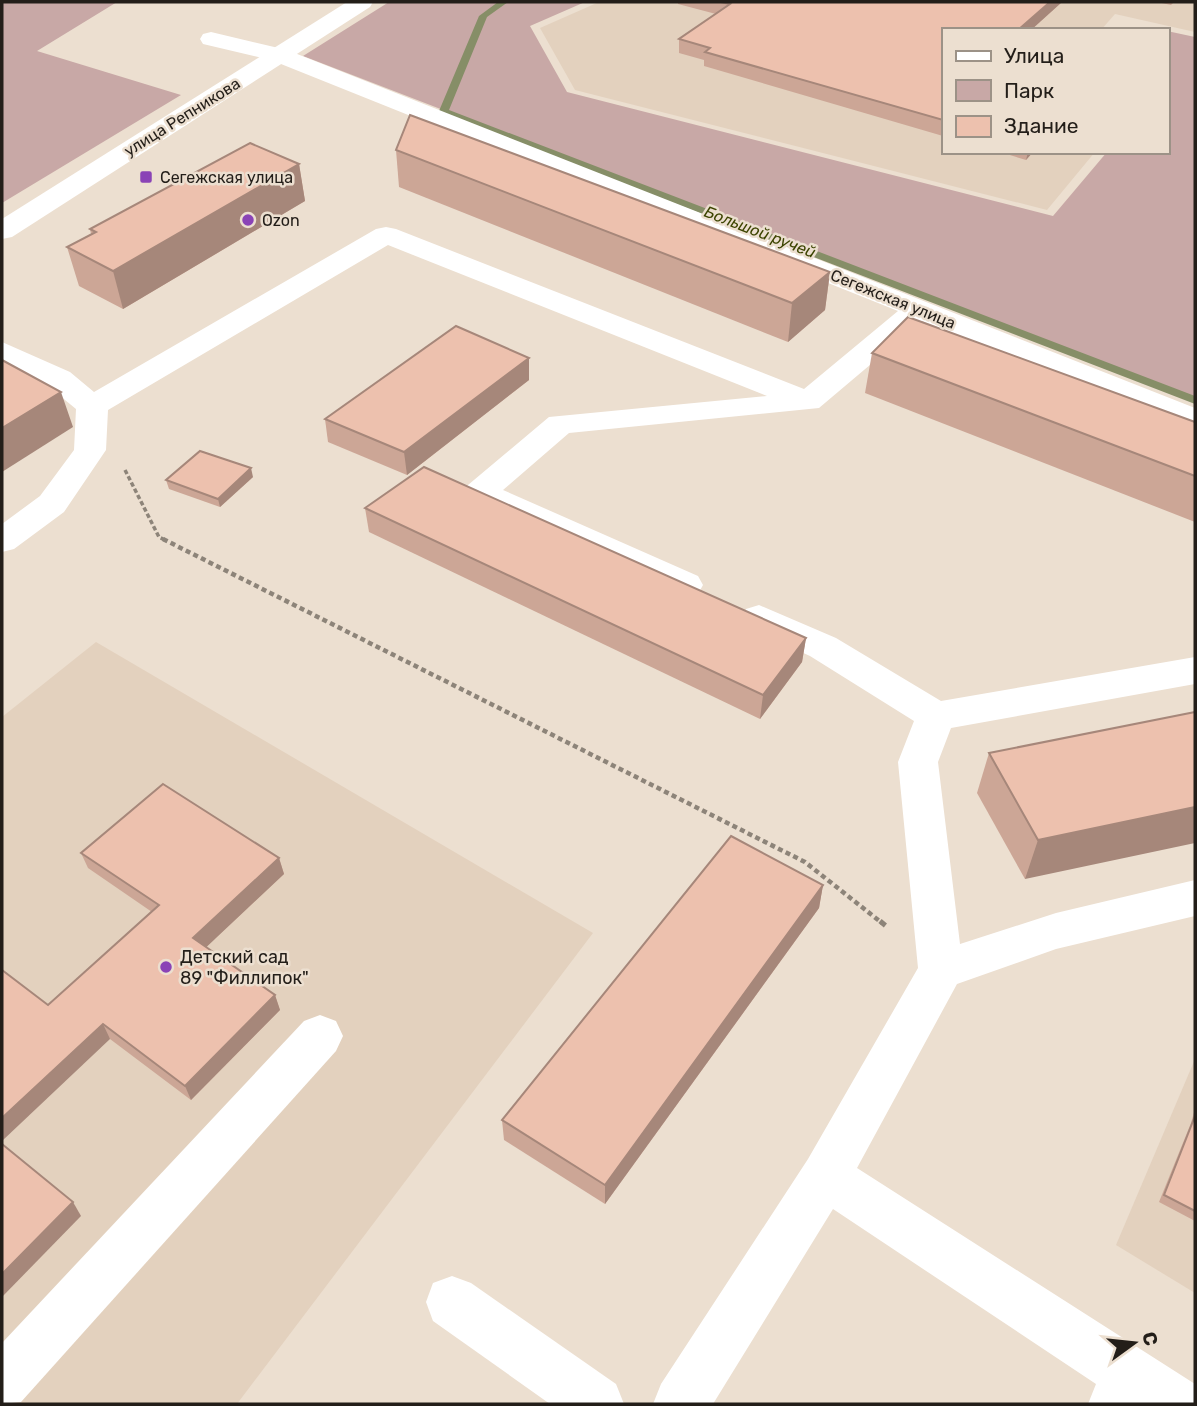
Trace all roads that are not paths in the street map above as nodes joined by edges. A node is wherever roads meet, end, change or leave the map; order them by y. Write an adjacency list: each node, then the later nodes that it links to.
1 (362, 2): 3 (street, улица Репникова)
2 (211, 39): 3 (street, Сегежская улица)
3 (279, 55): 4 (street, улица Репникова); 5 (street, Сегежская улица)
4 (2, 231)
5 (918, 309): 7 (street); 9 (street, Сегежская улица)
6 (2, 351): 8 (street)
7 (808, 401): 8 (street); 12 (street)
8 (92, 406): 10 (street)
9 (1195, 419)
10 (2, 541)
11 (1195, 670): 12 (street)
12 (936, 716): 14 (street)
13 (1195, 898): 14 (street)
14 (941, 970): 16 (street)
15 (320, 1036): 18 (street)
16 (826, 1176): 19 (street); 21 (street)
17 (452, 1302): 20 (street)
18 (2, 1383)
19 (1122, 1390): 22 (street)
20 (596, 1404)
21 (681, 1404)
22 (1175, 1404)

